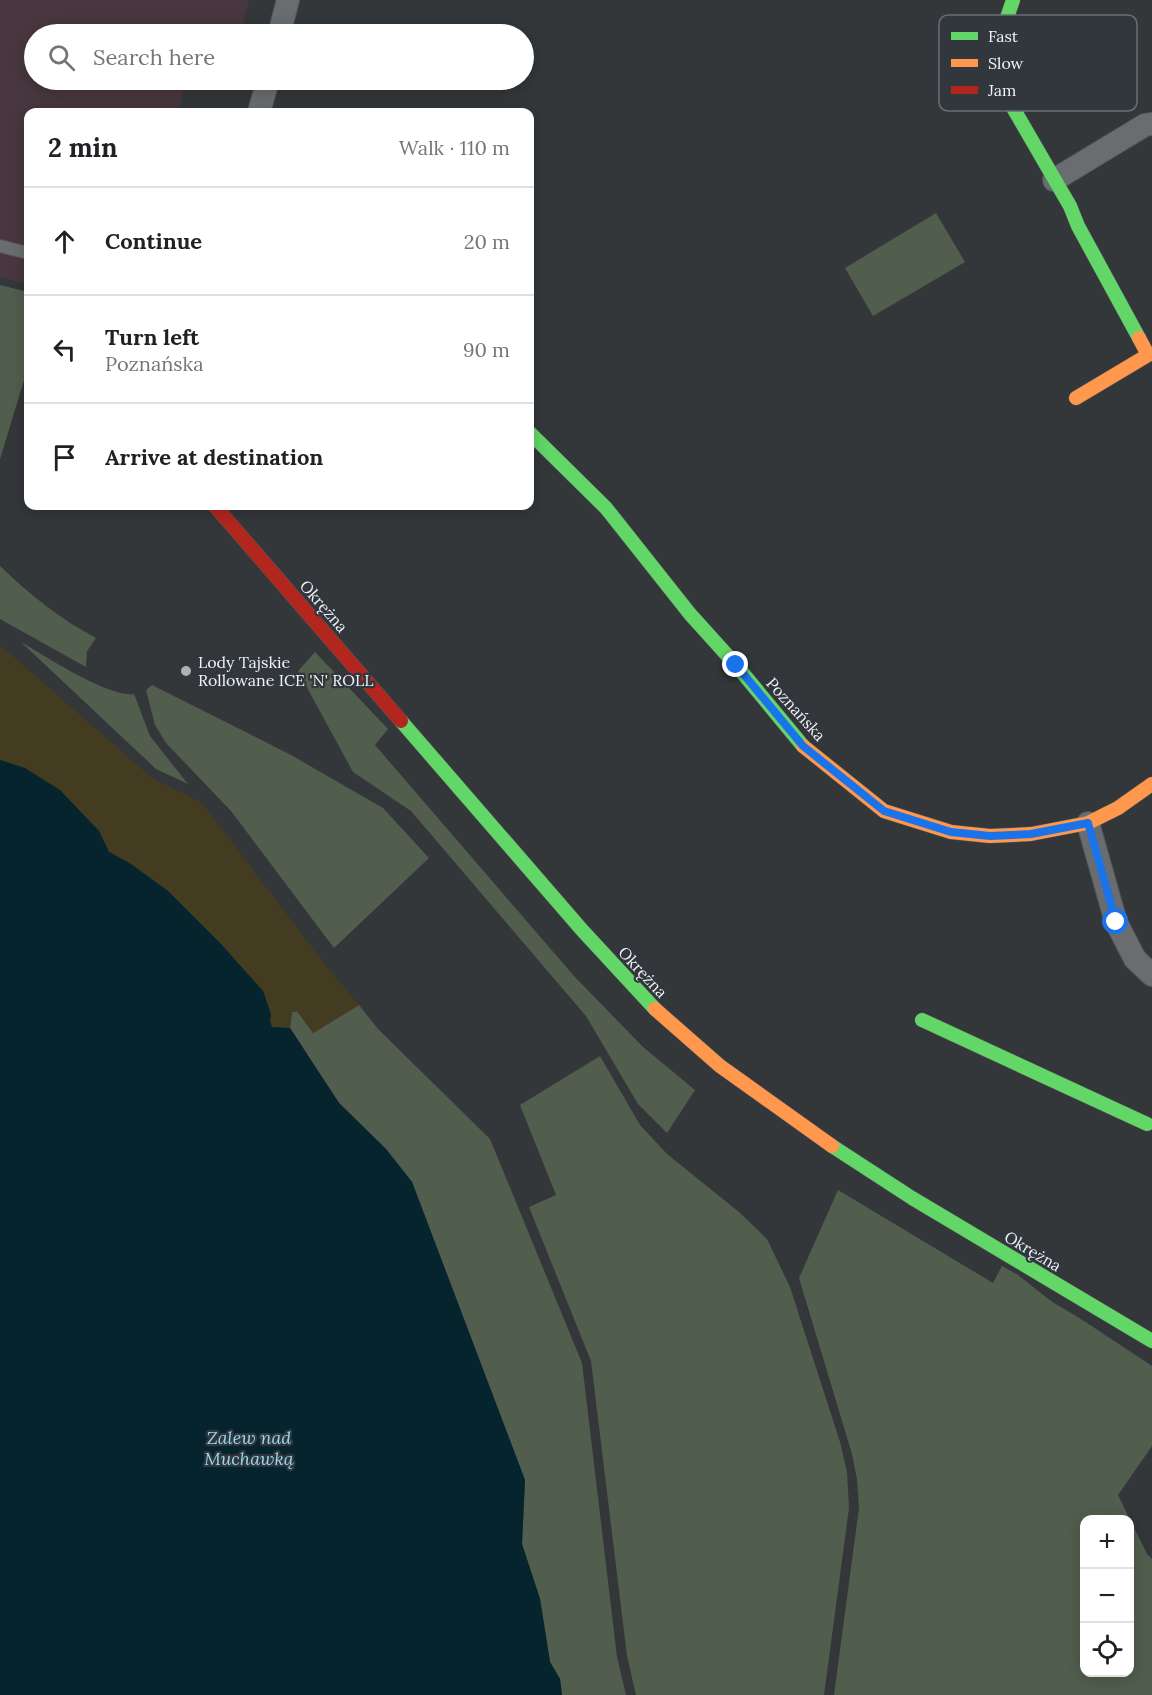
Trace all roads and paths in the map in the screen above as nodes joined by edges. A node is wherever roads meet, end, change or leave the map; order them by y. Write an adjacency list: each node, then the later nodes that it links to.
1 (288, 0): 4 (street)
2 (1013, 0): 3 (street)
3 (1008, 15)
4 (282, 24)
5 (264, 90): 6 (street)
6 (260, 108)
7 (1015, 111): 9 (street)
8 (1152, 124): 9 (street)
9 (1054, 180): 12 (street)
10 (0, 246): 11 (lane)
11 (24, 252)
12 (1076, 398)
13 (534, 437): 16 (street, Poznańska)
14 (218, 510): 20 (street, Okrężna)
15 (1152, 784): 16 (street, Poznańska)
16 (1088, 823): 17 (street)
17 (1152, 975)
18 (922, 1020): 19 (street)
19 (1150, 1121)
20 (1152, 1341)

